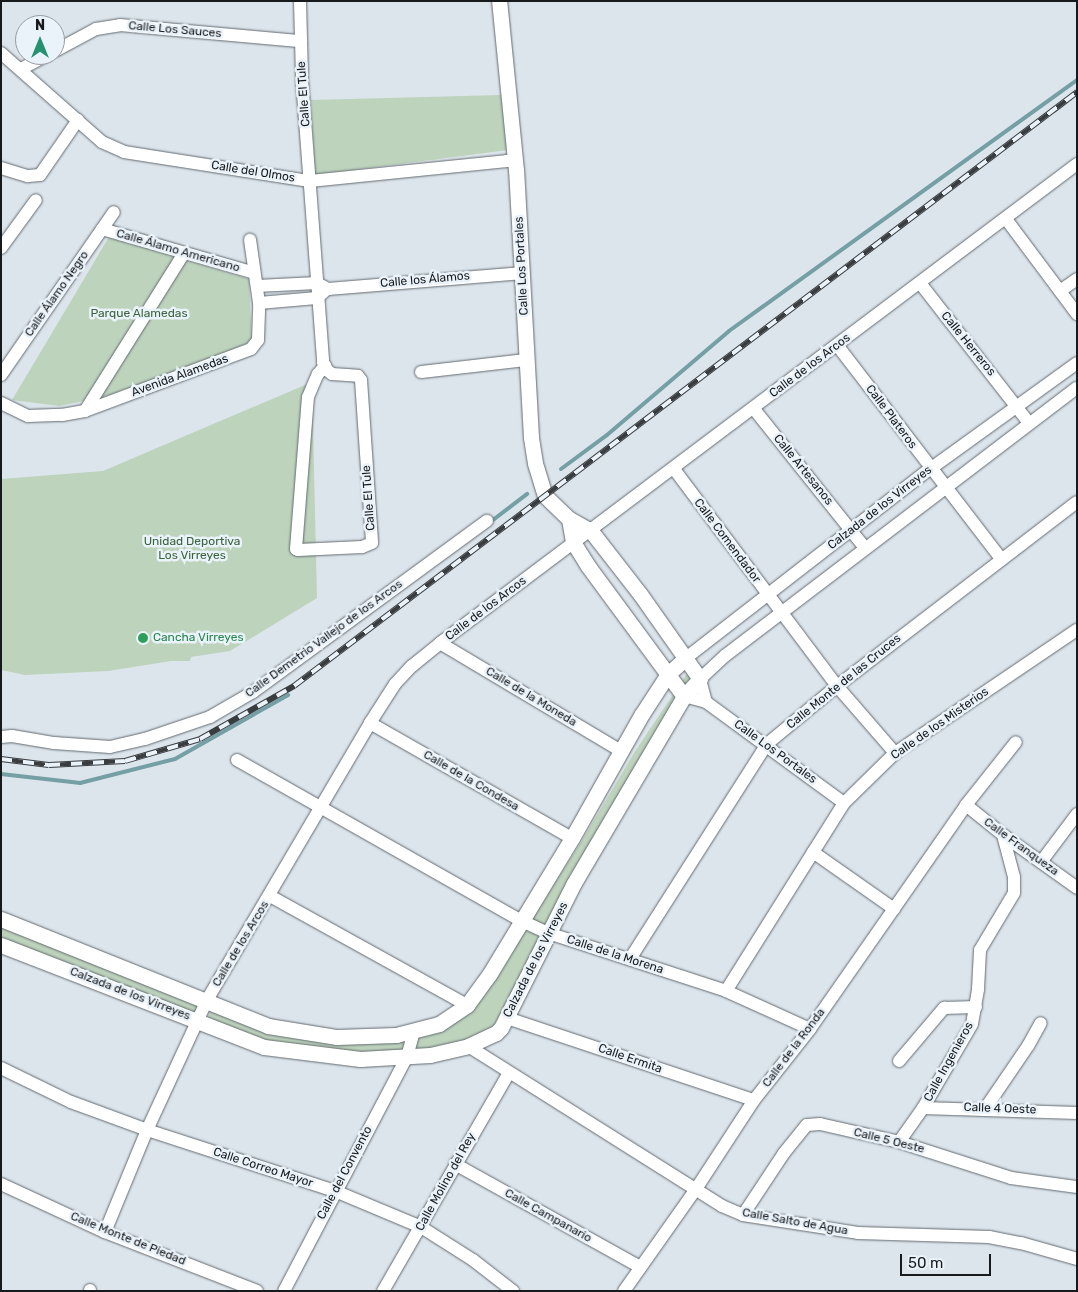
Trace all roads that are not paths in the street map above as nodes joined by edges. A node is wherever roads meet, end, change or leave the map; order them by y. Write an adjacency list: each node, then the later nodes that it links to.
1 (300, 1): 3 (street, Calle El Tule)
2 (499, 1): 9 (street, Calle Los Portales)
3 (301, 41): 4 (street, Calle Los Sauces); 12 (street, Calle El Tule)
4 (65, 46)
5 (1, 53): 7 (street, Calle del Olmos)
6 (28, 65): 7 (street)
7 (21, 69): 8 (street, Calle del Olmos)
8 (78, 120): 11 (street); 12 (street, Calle del Olmos)
9 (516, 160): 12 (street, Calle del Olmos); 20 (street, Calle Los Portales)
10 (1077, 164): 15 (street, Calle de los Arcos)
11 (1, 168)
12 (310, 181): 24 (street, Calle El Tule)
13 (36, 200): 18 (street)
14 (114, 212): 16 (street, Calle Álamo Negro)
15 (1006, 219): 23 (street, Calle de los Arcos); 25 (street)
16 (102, 229): 19 (street, Calle Álamo Americano); 34 (street, Calle Álamo Negro)
17 (250, 240): 22 (street, Avenida Alamedas)
18 (1, 248)
19 (184, 252): 22 (street, Calle Álamo Americano); 39 (street)
20 (523, 273): 24 (street, Calle los Álamos); 30 (street, Calle Los Portales)
21 (1077, 279): 25 (street)
22 (256, 280): 24 (street, Calle los Álamos); 27 (street, Avenida Alamedas)
23 (920, 283): 29 (street, Calle de los Arcos); 37 (street, Calle Herreros)
24 (322, 286): 26 (street, Calle El Tule)
25 (1060, 291): 28 (street)
26 (317, 298): 27 (street); 32 (street, Calle El Tule)
27 (259, 303): 39 (street, Avenida Alamedas)
28 (1077, 314)
29 (837, 346): 38 (street, Calle de los Arcos); 42 (street, Calle Plateros)
30 (526, 360): 33 (street); 45 (street, Calle Los Portales)
31 (1077, 364): 37 (street, Calzada de los Virreyes)
32 (325, 366): 32 (street, Calle El Tule)
33 (420, 372)
34 (1, 375)
35 (1077, 388): 40 (street, Calzada de los Virreyes)
36 (1, 403): 39 (street, Avenida Alamedas)
37 (1017, 405): 40 (street, Calle Herreros); 42 (street, Calzada de los Virreyes)
38 (754, 409): 41 (street, Calle de los Arcos); 47 (street, Calle Artesanos)
39 (85, 411)
40 (1029, 423): 43 (street, Calzada de los Virreyes)
41 (674, 469): 48 (street, Calle de los Arcos); 52 (street, Calle Comendador)
42 (930, 469): 43 (street, Calle Plateros); 47 (street, Calzada de los Virreyes)
43 (944, 488): 50 (street, Calzada de los Virreyes); 51 (street, Calle Plateros)
44 (1077, 502): 51 (street, Calle Monte de las Cruces)
45 (569, 519): 48 (street, Calle Los Portales); 49 (street)
46 (487, 521): 63 (street, Calle Demetrio Vallejo de los Arcos)
47 (851, 530): 50 (street, Calle Artesanos); 52 (street, Calzada de los Virreyes)
48 (591, 531): 49 (street, Calle de los Arcos); 56 (street, Calle Los Portales)
49 (573, 542): 55 (street, Calle de los Arcos); 57 (street)
50 (865, 548): 53 (street, Calzada de los Virreyes)
51 (1001, 559): 59 (street, Calle Monte de las Cruces)
52 (767, 594): 53 (street, Calle Comendador); 56 (street, Calzada de los Virreyes)
53 (782, 613): 58 (street, Calzada de los Virreyes); 59 (street, Calle Comendador)
54 (1077, 630): 67 (street, Calle de los Misterios)
55 (440, 643): 62 (street, Calle de los Arcos); 66 (street, Calle de la Moneda)
56 (686, 658): 57 (street, Calzada de los Virreyes); 58 (street, Calle Los Portales)
57 (668, 674): 60 (street); 66 (street, Calzada de los Virreyes)
58 (700, 679): 60 (street, Calzada de los Virreyes); 61 (street, Calle Los Portales)
59 (837, 686): 65 (street, Calle Monte de las Cruces); 67 (street, Calle Comendador)
60 (684, 696): 61 (street, Calle Los Portales); 82 (street, Calzada de los Virreyes)
61 (706, 702): 65 (street, Calle Los Portales)
62 (370, 723): 71 (street, Calle de los Arcos); 74 (street, Calle de la Condesa)
63 (1, 737)
64 (1016, 742): 70 (street, Calle de la Ronda)
65 (767, 744): 69 (street, Calle Los Portales); 84 (street, Calle Monte de las Cruces)
66 (621, 751): 74 (street, Calzada de los Virreyes)
67 (895, 753): 69 (street, Calle de los Misterios)
68 (237, 760): 71 (street, Calle de la Morena)
69 (844, 802): 75 (street, Calle de los Misterios)
70 (966, 805): 73 (street, Calle Franqueza); 79 (street, Calle de la Ronda)
71 (322, 808): 78 (street, Calle de los Arcos); 81 (street, Calle de la Morena)
72 (1077, 814): 76 (street)
73 (1003, 836): 76 (street, Calle Franqueza); 88 (street, Calle Ingenieros)
74 (572, 838): 81 (street, Calzada de los Virreyes)
75 (813, 852): 79 (street); 85 (street, Calle de los Misterios)
76 (1041, 862): 77 (street, Calle Franqueza)
77 (1075, 885)
78 (270, 896): 86 (street, Calle de los Arcos); 87 (street)
79 (894, 909): 92 (street, Calle de la Ronda)
80 (1, 919): 86 (street, Calzada de los Virreyes)
81 (522, 921): 82 (street, Calle de la Morena); 87 (street, Calzada de los Virreyes)
82 (548, 933): 84 (street, Calle de la Morena); 89 (street, Calzada de los Virreyes)
83 (1, 945): 90 (street, Calzada de los Virreyes)
84 (630, 959): 85 (street, Calle de la Morena)
85 (726, 991): 92 (street, Calle de la Morena)
86 (208, 1000): 90 (street, Calle de los Arcos); 93 (street, Calzada de los Virreyes)
87 (467, 1005): 93 (street, Calzada de los Virreyes)
88 (976, 1007): 96 (street); 100 (street, Calle Ingenieros)
89 (507, 1018): 94 (street, Calzada de los Virreyes); 99 (street, Calle Ermita)
90 (198, 1020): 95 (street, Calzada de los Virreyes); 103 (street, Calle de los Arcos)
91 (1040, 1023): 101 (street)
92 (810, 1029): 99 (street, Calle de la Ronda)
93 (414, 1031): 95 (street, Calle del Convento)
94 (468, 1046): 95 (street, Calzada de los Virreyes); 98 (street, Calle Salto de Agua)
95 (407, 1057): 109 (street, Calle del Convento)
96 (899, 1061)
97 (1, 1068): 103 (street, Calle Correo Mayor)
98 (508, 1073): 105 (street, Calle Molino del Rey); 108 (street, Calle Salto de Agua)
99 (754, 1100): 108 (street, Calle de la Ronda)
100 (923, 1108): 101 (street, Calle 4 Oeste); 104 (street, Calle Ingenieros)
101 (985, 1109): 102 (street, Calle 4 Oeste)
102 (1077, 1113)
103 (147, 1130): 109 (street, Calle Correo Mayor); 112 (street, Calle de los Arcos)
104 (899, 1142): 107 (street, Calle 5 Oeste); 110 (street, Calle 5 Oeste)
105 (455, 1164): 111 (street, Calle Molino del Rey); 114 (street, Calle Campanario)
106 (1, 1184): 112 (street, Calle Monte de Piedad)
107 (1077, 1187)
108 (696, 1190): 110 (street, Calle Salto de Agua); 114 (street, Calle de la Ronda)
109 (335, 1191): 111 (street, Calle Correo Mayor); 116 (street, Calle del Convento)
110 (743, 1215): 113 (street, Calle Salto de Agua)
111 (421, 1227): 117 (street, Calle Molino del Rey); 118 (street, Calle Correo Mayor)
112 (105, 1232): 115 (street, Calle Monte de Piedad)
113 (1077, 1259)
114 (640, 1267): 119 (street, Calle de la Ronda)
115 (254, 1290)
116 (284, 1291)
117 (383, 1291)
118 (513, 1291)
119 (624, 1291)

